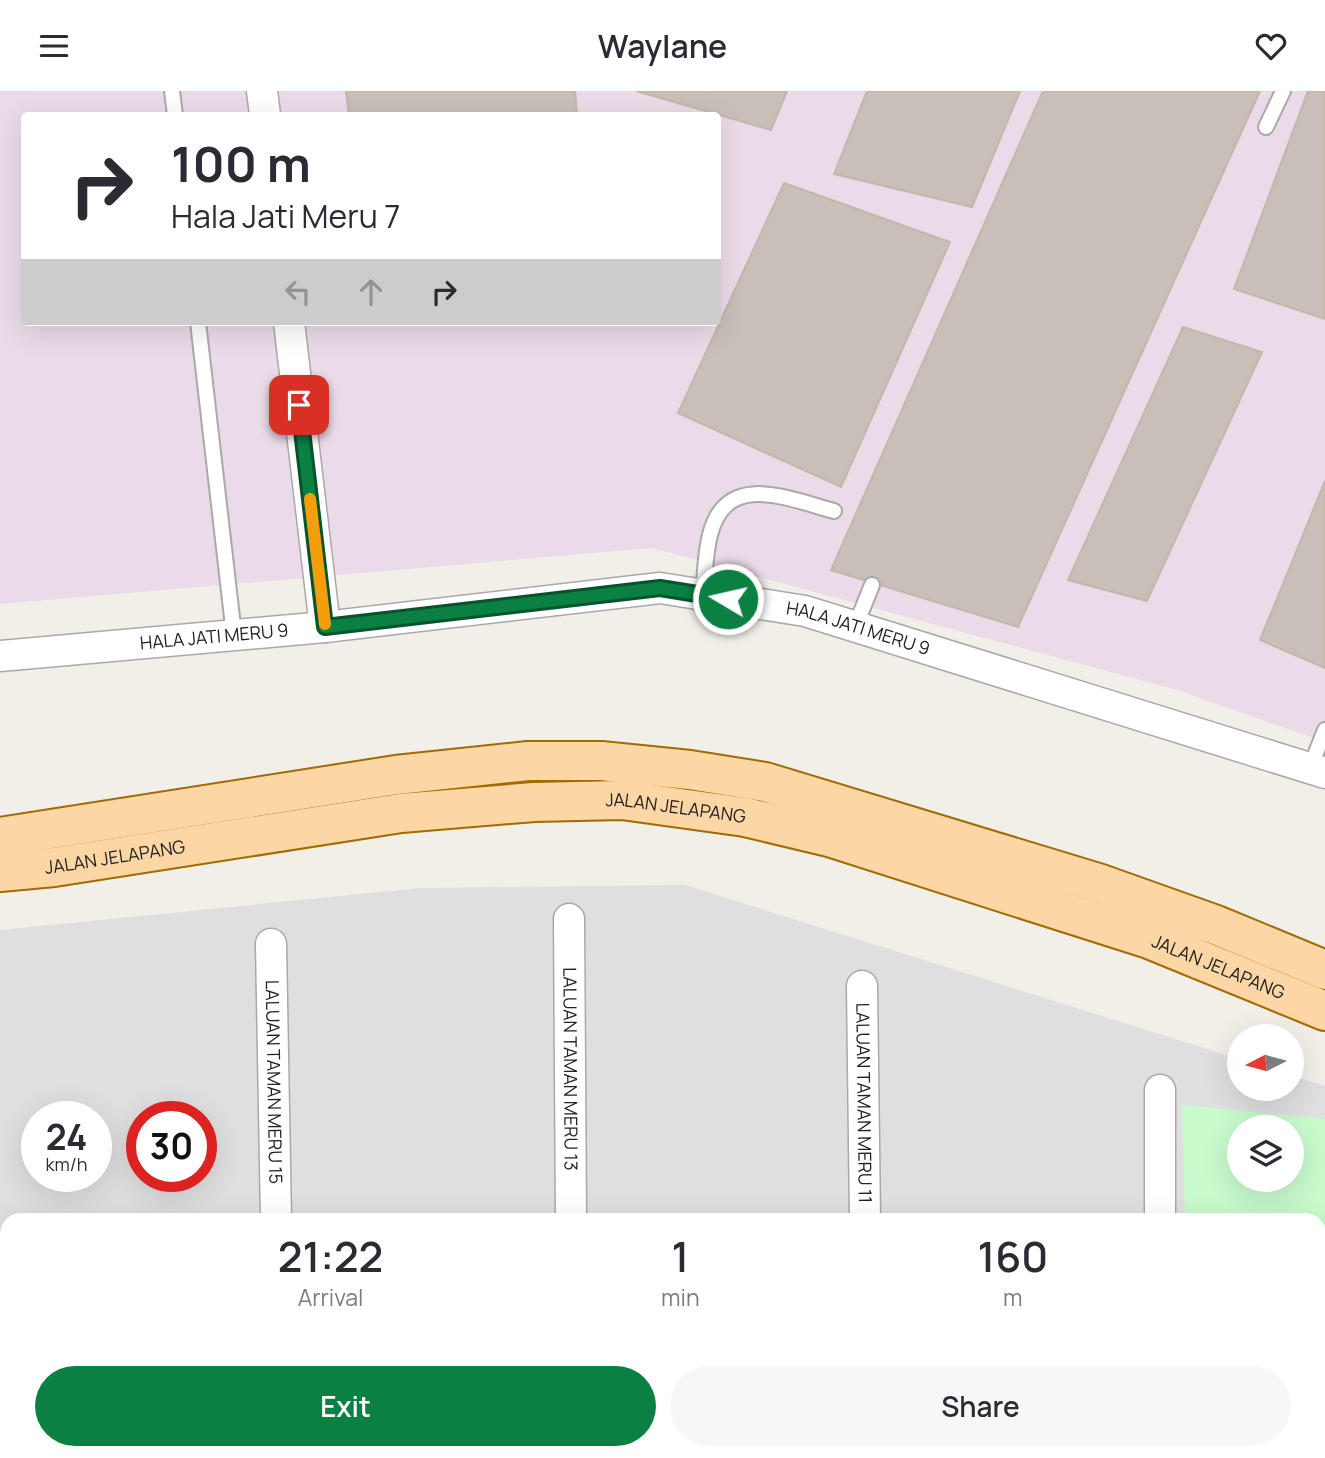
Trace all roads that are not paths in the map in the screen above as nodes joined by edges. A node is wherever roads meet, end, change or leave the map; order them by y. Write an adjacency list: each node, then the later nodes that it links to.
1 (172, 91): 4 (lane)
2 (262, 91): 5 (street)
3 (1283, 91): 6 (lane)
4 (175, 112)
5 (265, 112)
6 (1266, 127)
7 (198, 326): 14 (lane)
8 (289, 326): 12 (street)
9 (834, 511): 11 (lane)
10 (872, 585): 13 (lane)
11 (703, 595): 12 (street, HALA JATI MERU 9); 13 (street, HALA JATI MERU 9)
12 (325, 627): 14 (street, HALA JATI MERU 9)
13 (855, 627): 17 (street, HALA JATI MERU 9)
14 (234, 635): 15 (street, HALA JATI MERU 9)
15 (0, 656)
16 (1325, 730): 17 (lane)
17 (1317, 770)
18 (0, 837): 22 (main road, JALAN JELAPANG)
19 (0, 872): 24 (main road, JALAN JELAPANG)
20 (569, 919): 27 (street, LALUAN TAMAN MERU 13)
21 (271, 944): 26 (street, LALUAN TAMAN MERU 15)
22 (1325, 970)
23 (862, 986): 28 (street, LALUAN TAMAN MERU 11)
24 (1325, 1011)
25 (1160, 1090): 29 (street)
26 (276, 1213)
27 (571, 1213)
28 (865, 1213)
29 (1160, 1213)

